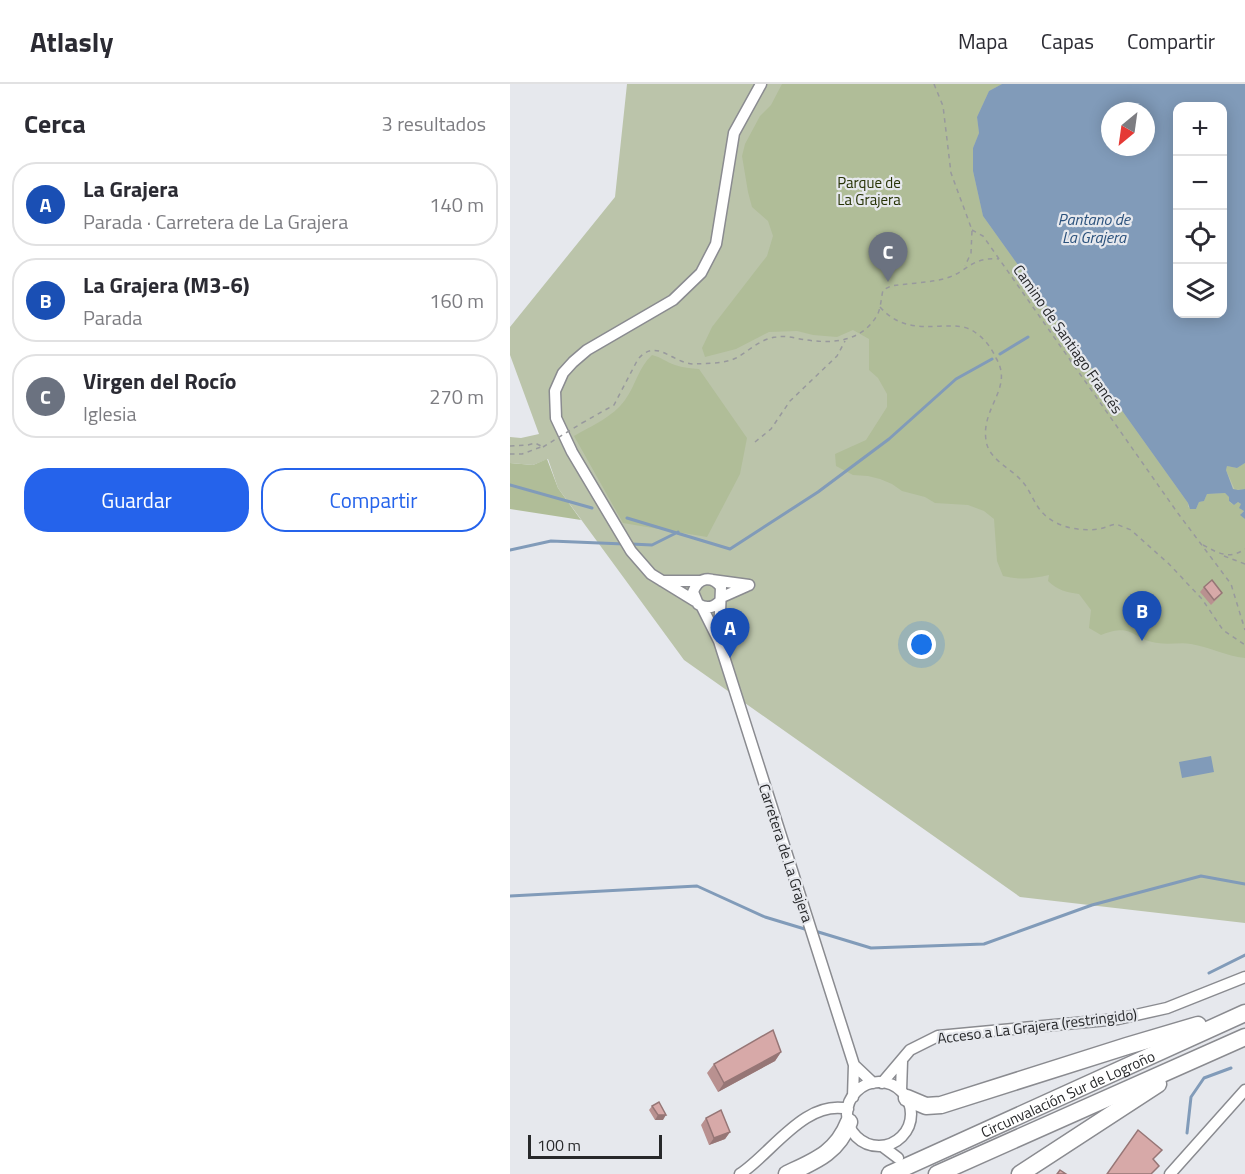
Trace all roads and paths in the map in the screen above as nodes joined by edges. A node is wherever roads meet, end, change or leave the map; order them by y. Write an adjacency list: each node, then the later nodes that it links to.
1 (761, 84): 16 (street)
2 (934, 84): 3 (path)
3 (972, 230): 4 (path); 5 (path)
4 (999, 259): 5 (path, Camino de Santiago Francés); 12 (path, Camino de Santiago Francés)
5 (965, 267): 6 (path, Camino de Santiago Francés)
6 (880, 307): 7 (path, Camino de Santiago Francés); 22 (path)
7 (846, 340): 8 (path); 10 (path, bridge)
8 (755, 442)
9 (510, 446): 10 (path)
10 (543, 447): 11 (path)
11 (510, 454)
12 (1202, 545): 14 (path, Camino de Santiago Francés); 20 (path)
13 (1245, 549): 14 (path)
14 (1223, 556): 15 (path, Camino de Santiago Francés)
15 (1245, 564)
16 (660, 580): 17 (street); 19 (street)
17 (706, 580): 18 (street); 18 (street); 19 (street)
18 (721, 599): 19 (street); 21 (street, Carretera de La Grajera)
19 (698, 604): 21 (street, Carretera de La Grajera)
20 (1245, 630)
21 (719, 641): 27 (street, Carretera de La Grajera)
22 (1245, 645)
23 (1245, 977): 26 (street, Acceso a La Grajera (restringido))
24 (1245, 1013): 30 (highway); 37 (highway, Circunvalación Sur de Logroño)
25 (1245, 1038): 38 (highway, Circunvalación Sur de Logroño); 39 (highway)
26 (902, 1061): 28 (street, Acceso a La Grajera (restringido)); 30 (street)
27 (854, 1065): 28 (street, Carretera de La Grajera); 31 (street, Carretera de La Grajera)
28 (877, 1083): 30 (street); 31 (street)
29 (1245, 1090): 40 (street)
30 (904, 1095): 33 (street)
31 (853, 1097): 32 (street)
32 (848, 1115): 34 (street); 35 (street); 36 (highway)
33 (899, 1140): 34 (street); 34 (street)
34 (882, 1146)
35 (740, 1174)
36 (787, 1174)
37 (890, 1174)
38 (937, 1174)
39 (1020, 1174)
40 (1170, 1174)

